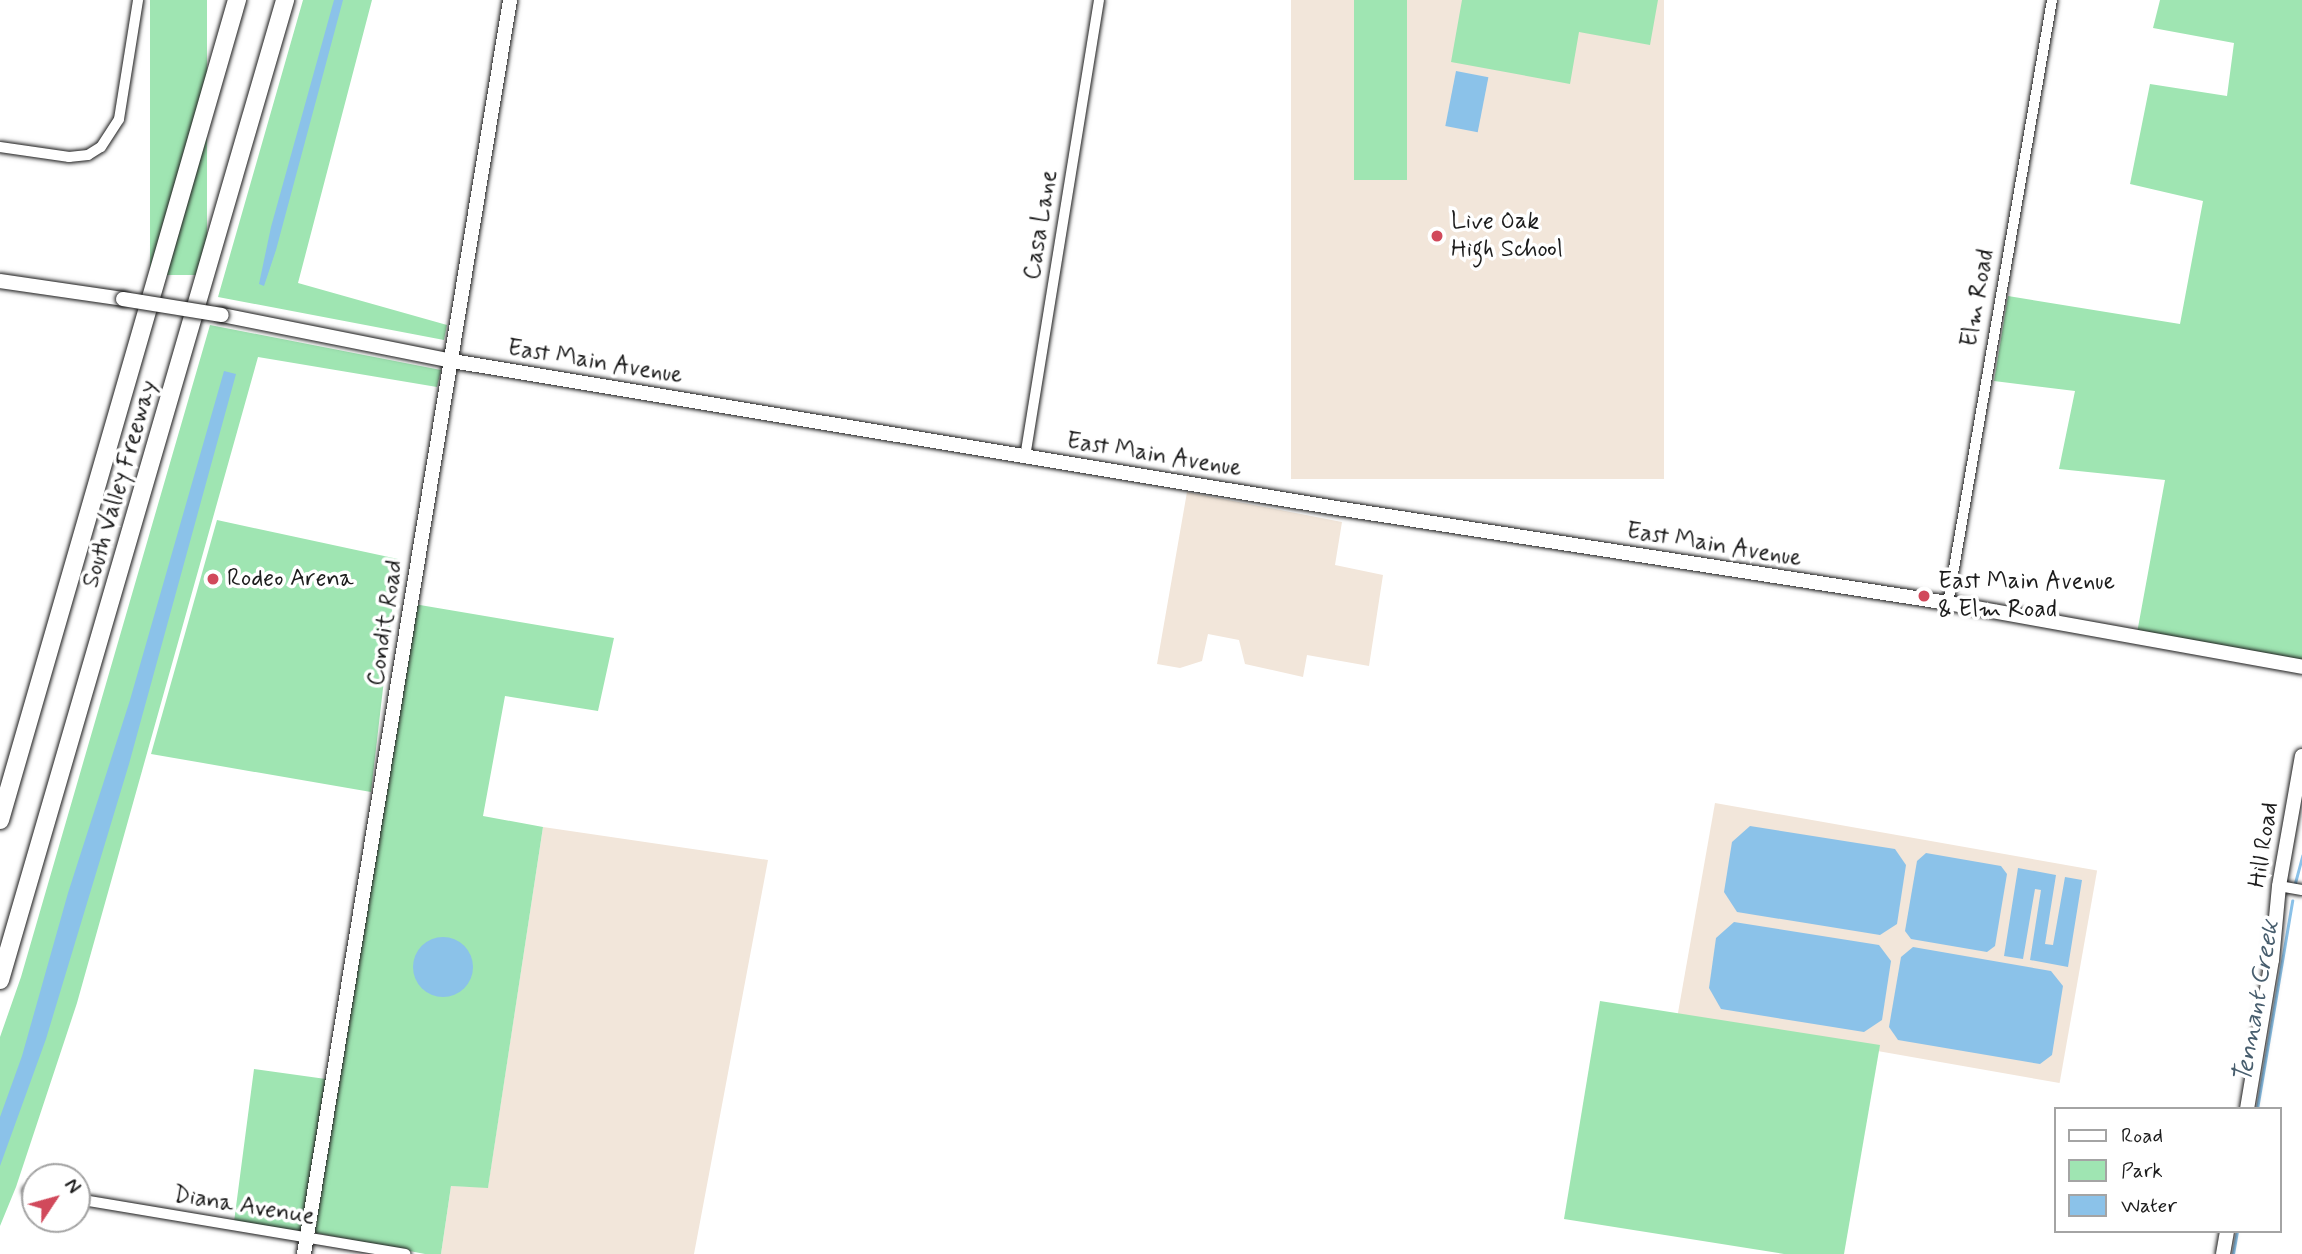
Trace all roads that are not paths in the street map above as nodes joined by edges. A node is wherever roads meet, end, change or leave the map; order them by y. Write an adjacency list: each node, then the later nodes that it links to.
1 (138, 0): 7 (street)
2 (237, 0): 14 (highway, South Valley Freeway)
3 (285, 0): 17 (highway, South Valley Freeway)
4 (510, 0): 9 (street, Condit Road)
5 (1100, 0): 10 (street, Casa Lane)
6 (2052, 0): 11 (street, Elm Road)
7 (0, 146)
8 (0, 281): 9 (street, East Main Avenue, bridge)
9 (452, 361): 10 (street, East Main Avenue); 21 (street, Condit Road)
10 (1024, 457): 11 (street, East Main Avenue)
11 (1948, 603): 12 (street, East Main Avenue)
12 (2302, 667)
13 (2302, 756): 15 (street, Hill Road)
14 (0, 820)
15 (2278, 886): 16 (street); 18 (street, Hill Road)
16 (2302, 890)
17 (0, 980)
18 (2247, 1107)
19 (91, 1201): 21 (street, Diana Avenue)
20 (2227, 1233): 24 (street)
21 (307, 1237): 22 (street, Condit Road); 23 (street, Diana Avenue)
22 (303, 1254)
23 (405, 1254)
24 (2223, 1254)

